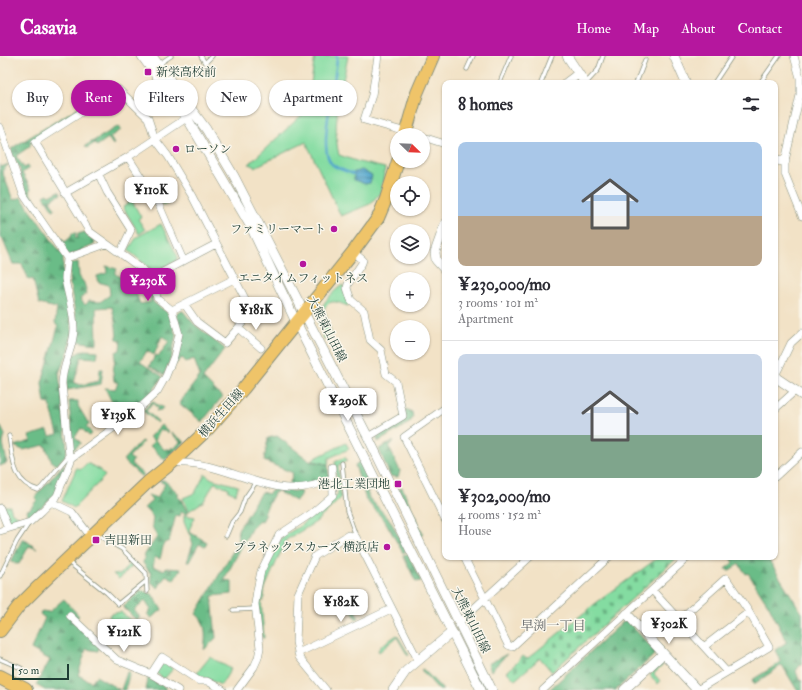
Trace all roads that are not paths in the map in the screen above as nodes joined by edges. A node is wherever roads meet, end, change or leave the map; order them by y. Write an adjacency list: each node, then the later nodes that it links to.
1 (142, 56): 34 (street, 大熊東山田線)
2 (152, 56): 18 (street, 大熊東山田線)
3 (171, 56): 18 (lane)
4 (200, 56): 5 (lane)
5 (212, 56)
6 (378, 56): 36 (street)
7 (433, 56): 37 (main road)
8 (473, 56): 19 (lane)
9 (511, 56): 22 (lane)
10 (552, 56): 23 (lane)
11 (567, 56): 20 (street)
12 (604, 56): 26 (lane)
13 (674, 56): 28 (street)
14 (732, 56): 29 (lane)
15 (779, 56): 30 (lane)
16 (794, 56): 31 (street)
17 (645, 60): 27 (lane)
18 (158, 64): 21 (street, 大熊東山田線)
19 (467, 69)
20 (578, 74): 24 (street); 25 (street)
21 (170, 80)
22 (501, 80)
23 (542, 80)
24 (570, 80)
25 (583, 80)
26 (588, 80)
27 (637, 80)
28 (685, 80)
29 (716, 80)
30 (762, 80)
31 (801, 81): 43 (street)
32 (190, 116): 34 (street)
33 (197, 116): 60 (street, 大熊東山田線)
34 (187, 118): 38 (street); 61 (street, 大熊東山田線)
35 (0, 127): 53 (street)
36 (390, 128)
37 (410, 128)
38 (155, 139): 41 (street); 46 (street); 50 (street)
39 (430, 139): 40 (street)
40 (442, 143)
41 (128, 157): 45 (street); 54 (street)
42 (778, 160): 43 (street)
43 (785, 161): 47 (street)
44 (396, 168): 51 (main road, 横浜生田線)
45 (100, 175): 46 (street); 52 (street)
46 (65, 193): 49 (street)
47 (802, 216)
48 (442, 232): 55 (street)
49 (106, 244): 52 (street); 53 (street)
50 (216, 244): 54 (street); 57 (street)
51 (353, 252): 60 (main road, 横浜生田線); 71 (street)
52 (120, 253): 56 (street)
53 (68, 258): 73 (street)
54 (183, 260): 56 (street)
55 (442, 267)
56 (153, 277): 59 (street)
57 (234, 279): 58 (street); 62 (street)
58 (185, 306): 59 (street); 62 (street)
59 (172, 310): 73 (street)
60 (304, 312): 61 (main road, 横浜生田線); 71 (street, 大熊東山田線)
61 (296, 322): 64 (main road, 横浜生田線); 108 (street, 大熊東山田線)
62 (238, 328): 64 (street)
63 (802, 333): 65 (street)
64 (266, 352): 74 (main road, 横浜生田線)
65 (778, 370)
66 (778, 378): 67 (street)
67 (799, 393): 68 (street)
68 (778, 407)
69 (442, 410): 82 (street)
70 (9, 436): 73 (lane)
71 (368, 437): 106 (street, 大熊東山田線)
72 (802, 452): 77 (street)
73 (71, 456): 80 (street)
74 (173, 462): 79 (street); 86 (main road, 横浜生田線)
75 (342, 463): 88 (lane)
76 (332, 466): 78 (street)
77 (778, 473)
78 (333, 478): 79 (street); 101 (street)
79 (256, 482): 87 (lane)
80 (51, 502): 83 (street); 86 (street)
81 (0, 508): 84 (street)
82 (442, 514)
83 (30, 522): 84 (street); 94 (lane)
84 (8, 528): 85 (street)
85 (0, 532)
86 (94, 535): 89 (main road, 横浜生田線); 95 (lane)
87 (226, 536)
88 (356, 537): 99 (street); 110 (street)
89 (66, 560): 95 (lane); 107 (main road, 横浜生田線)
90 (466, 560): 98 (street)
91 (527, 560): 98 (street)
92 (606, 560): 98 (street)
93 (685, 560): 96 (street)
94 (0, 576)
95 (145, 582): 97 (lane)
96 (652, 590): 103 (street); 105 (street)
97 (147, 592)
98 (485, 599): 106 (street)
99 (391, 609): 110 (street); 113 (street)
100 (233, 610): 101 (lane)
101 (255, 610): 118 (street)
102 (749, 612): 105 (street); 109 (street); 115 (street)
103 (628, 614): 111 (street); 126 (street)
104 (70, 616): 116 (street)
105 (680, 619): 109 (street)
106 (459, 622): 125 (street, 大熊東山田線)
107 (0, 631)
108 (452, 632): 113 (street); 124 (street, 大熊東山田線)
109 (705, 646): 115 (street)
110 (298, 653): 122 (street)
111 (663, 654): 127 (street); 128 (street)
112 (0, 659): 114 (lane)
113 (418, 660): 123 (street)
114 (21, 668)
115 (726, 671): 128 (street)
116 (151, 674): 120 (street); 121 (street)
117 (4, 679): 119 (highway)
118 (240, 689)
119 (25, 690)
120 (178, 690)
121 (224, 690)
122 (326, 690)
123 (393, 690)
124 (481, 690)
125 (492, 690)
126 (543, 690)
127 (624, 690)
128 (697, 690)

